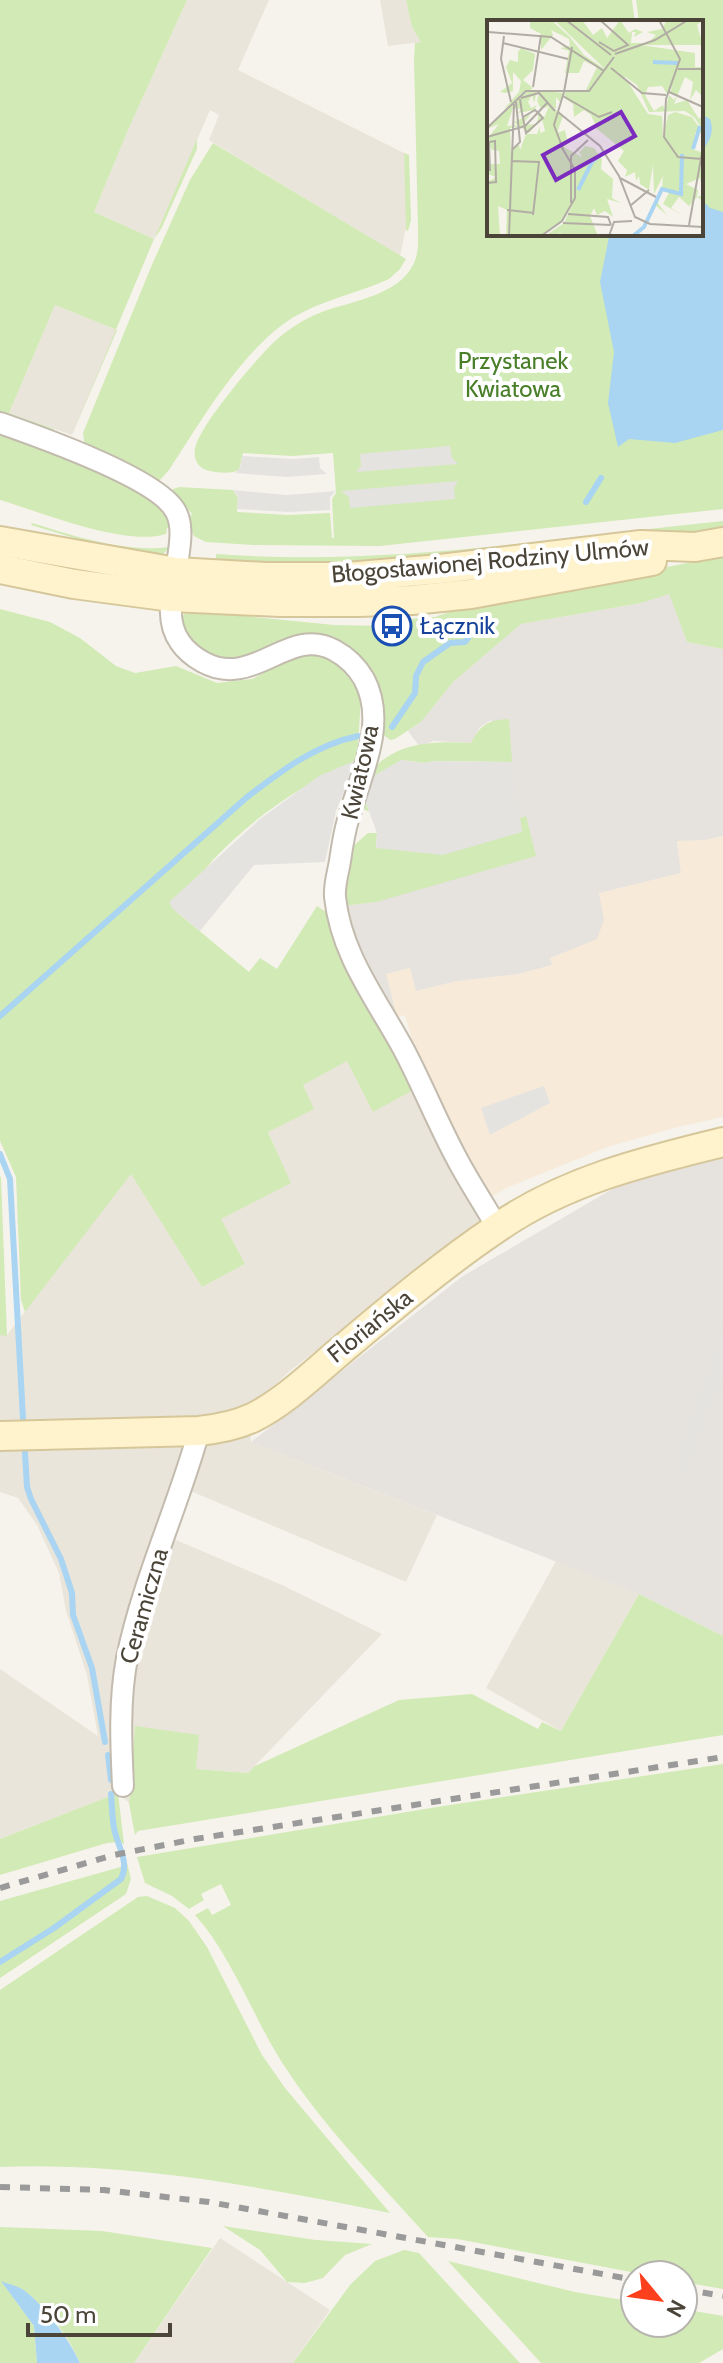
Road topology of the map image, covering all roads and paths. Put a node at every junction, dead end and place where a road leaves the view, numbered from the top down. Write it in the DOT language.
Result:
graph roads {
  1 [pos="0,423"];
  2 [pos="0,541"];
  3 [pos="723,542"];
  4 [pos="0,569"];
  5 [pos="174,585"];
  6 [pos="723,1142"];
  7 [pos="497,1227"];
  8 [pos="199,1431"];
  9 [pos="0,1436"];
  10 [pos="123,1786"];
  1 -- 5 [label="street, Kwiatowa"];
  2 -- 5 [label="main road, Błogosławionej Rodziny Ulmów"];
  3 -- 5 [label="main road, Błogosławionej Rodziny Ulmów"];
  4 -- 5 [label="main road, Błogosławionej Rodziny Ulmów"];
  5 -- 7 [label="street, Kwiatowa"];
  6 -- 7 [label="main road, Floriańska"];
  7 -- 8 [label="main road, Floriańska"];
  8 -- 9 [label="main road, Floriańska"];
  8 -- 10 [label="street, Ceramiczna"];
}
